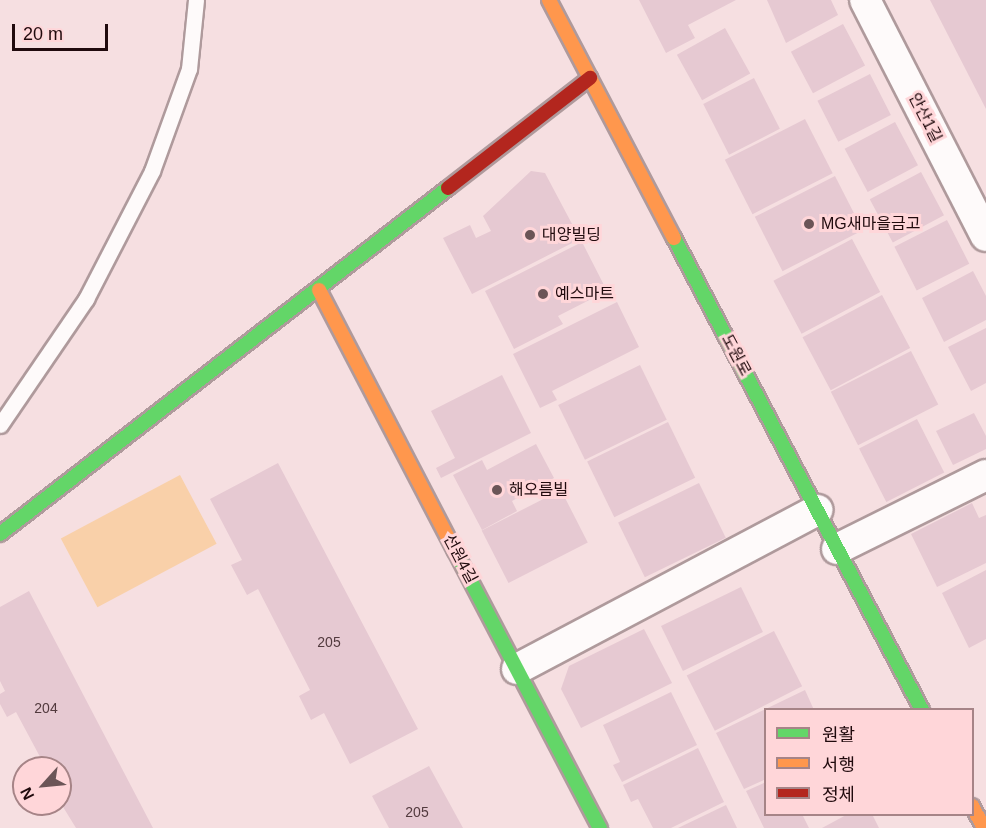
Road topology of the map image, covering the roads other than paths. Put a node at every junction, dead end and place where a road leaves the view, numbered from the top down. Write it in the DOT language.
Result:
graph roads {
  1 [pos="196,0"];
  2 [pos="865,0"];
  3 [pos="555,2"];
  4 [pos="590,78"];
  5 [pos="986,236"];
  6 [pos="319,290"];
  7 [pos="0,425"];
  8 [pos="986,475"];
  9 [pos="817,510"];
  10 [pos="0,534"];
  11 [pos="837,549"];
  12 [pos="517,669"];
  13 [pos="921,708"];
  14 [pos="974,810"];
  15 [pos="600,828"];
  16 [pos="984,828"];
  1 -- 7 [label="lane"];
  2 -- 5 [label="street, 안산1길"];
  3 -- 4 [label="street, 도원로"];
  4 -- 6 [label="street"];
  4 -- 9 [label="street, 도원로"];
  6 -- 10 [label="street"];
  6 -- 12 [label="street, 선원4길"];
  8 -- 11 [label="street"];
  9 -- 11 [label="street, 도원로"];
  9 -- 12 [label="street"];
  11 -- 13 [label="street, 도원로"];
  12 -- 15 [label="street, 선원4길"];
  14 -- 16 [label="street"];
}
